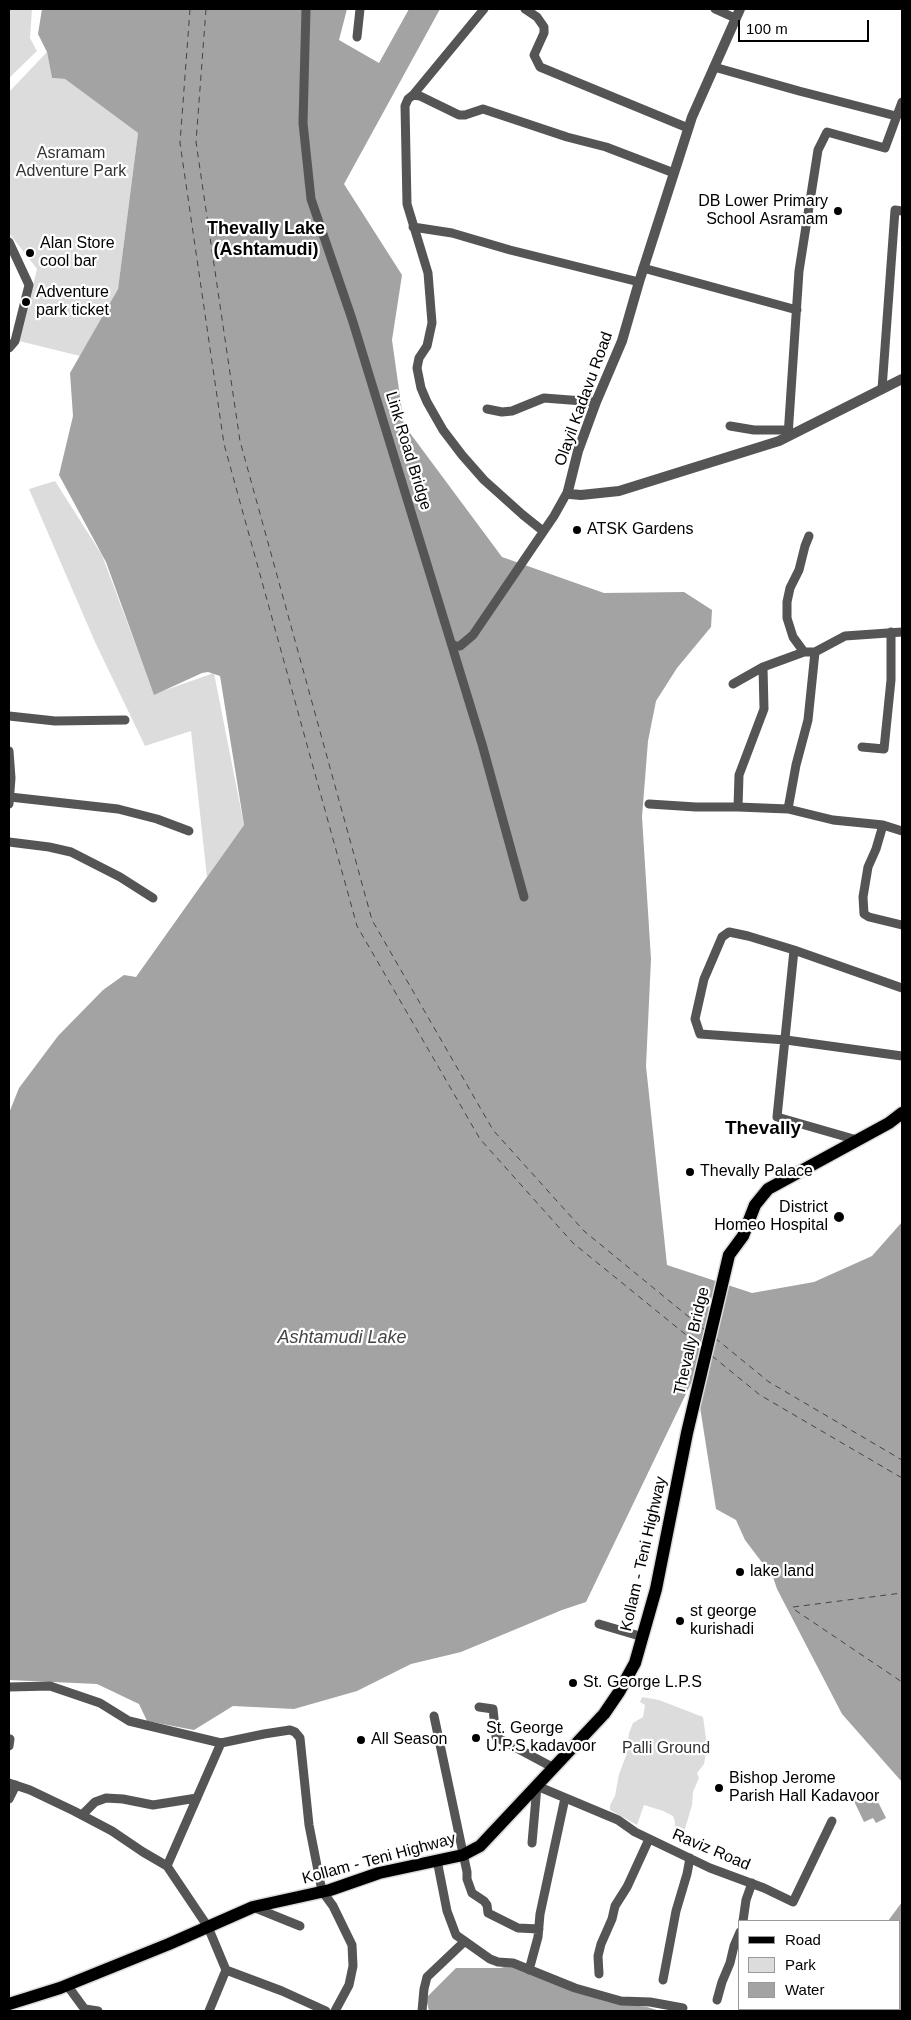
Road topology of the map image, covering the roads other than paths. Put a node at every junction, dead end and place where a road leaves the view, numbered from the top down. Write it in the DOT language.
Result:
graph roads {
  1 [pos="306,9"];
  2 [pos="360,9"];
  3 [pos="484,9"];
  4 [pos="525,9"];
  5 [pos="715,9"];
  6 [pos="738,13"];
  7 [pos="357,37"];
  8 [pos="714,67"];
  9 [pos="413,95"];
  10 [pos="902,102"];
  11 [pos="896,116"];
  12 [pos="688,128"];
  13 [pos="674,173"];
  14 [pos="902,212"];
  15 [pos="413,227"];
  16 [pos="9,242"];
  17 [pos="643,268"];
  18 [pos="639,282"];
  19 [pos="797,310"];
  20 [pos="9,348"];
  21 [pos="902,379"];
  22 [pos="882,389"];
  23 [pos="596,402"];
  24 [pos="487,410"];
  25 [pos="730,426"];
  26 [pos="788,433"];
  27 [pos="568,491"];
  28 [pos="543,531"];
  29 [pos="809,536"];
  30 [pos="891,632"];
  31 [pos="902,632"];
  32 [pos="451,643"];
  33 [pos="804,652"];
  34 [pos="816,652"];
  35 [pos="763,667"];
  36 [pos="733,684"];
  37 [pos="9,716"];
  38 [pos="125,720"];
  39 [pos="862,747"];
  40 [pos="9,751"];
  41 [pos="9,801"];
  42 [pos="649,804"];
  43 [pos="738,807"];
  44 [pos="788,809"];
  45 [pos="883,825"];
  46 [pos="189,831"];
  47 [pos="902,831"];
  48 [pos="9,842"];
  49 [pos="524,897"];
  50 [pos="153,898"];
  51 [pos="902,925"];
  52 [pos="794,950"];
  53 [pos="902,988"];
  54 [pos="786,1040"];
  55 [pos="902,1056"];
  56 [pos="902,1113"];
  57 [pos="857,1140"];
  58 [pos="687,1433"];
  59 [pos="599,1624"];
  60 [pos="643,1637"];
  61 [pos="9,1686"];
  62 [pos="479,1707"];
  63 [pos="434,1716"];
  64 [pos="222,1742"];
  65 [pos="554,1768"];
  66 [pos="12,1784"];
  67 [pos="537,1786"];
  68 [pos="197,1798"];
  69 [pos="565,1798"];
  70 [pos="9,1799"];
  71 [pos="82,1815"];
  72 [pos="832,1821"];
  73 [pos="649,1839"];
  74 [pos="532,1843"];
  75 [pos="463,1855"];
  76 [pos="690,1858"];
  77 [pos="437,1860"];
  78 [pos="167,1866"];
  79 [pos="752,1883"];
  80 [pos="322,1891"];
  81 [pos="253,1907"];
  82 [pos="743,1920"];
  83 [pos="300,1926"];
  84 [pos="208,1927"];
  85 [pos="539,1929"];
  86 [pos="738,1938"];
  87 [pos="465,1941"];
  88 [pos="226,1970"];
  89 [pos="529,1970"];
  90 [pos="598,1974"];
  91 [pos="662,1980"];
  92 [pos="67,1985"];
  93 [pos="717,2000"];
  94 [pos="305,2002"];
  95 [pos="9,2004"];
  96 [pos="683,2008"];
  97 [pos="86,2010"];
  98 [pos="98,2011"];
  99 [pos="209,2011"];
  100 [pos="302,2011"];
  101 [pos="326,2011"];
  102 [pos="335,2011"];
  103 [pos="422,2011"];
  1 -- 32 [label="street, Link Road Bridge"];
  2 -- 7 [label="street"];
  3 -- 9 [label="street"];
  4 -- 12 [label="street"];
  5 -- 6 [label="street"];
  6 -- 8 [label="street, Olayil Kadavu Road"];
  8 -- 11 [label="street"];
  8 -- 12 [label="street, Olayil Kadavu Road"];
  9 -- 13 [label="street"];
  9 -- 15 [label="street"];
  10 -- 11 [label="street"];
  11 -- 19 [label="street"];
  12 -- 13 [label="street, Olayil Kadavu Road"];
  13 -- 17 [label="street, Olayil Kadavu Road"];
  14 -- 22 [label="street"];
  15 -- 18 [label="street"];
  15 -- 28 [label="street"];
  16 -- 20 [label="street"];
  17 -- 18 [label="street, Olayil Kadavu Road"];
  17 -- 19 [label="street"];
  18 -- 23 [label="street, Olayil Kadavu Road"];
  19 -- 26 [label="street"];
  21 -- 22 [label="street, Olayil Kadavu Road"];
  22 -- 26 [label="street, Olayil Kadavu Road"];
  23 -- 24 [label="street"];
  23 -- 27 [label="street, Olayil Kadavu Road"];
  25 -- 26 [label="street"];
  26 -- 27 [label="street, Olayil Kadavu Road"];
  27 -- 28 [label="street"];
  28 -- 32 [label="street"];
  29 -- 33 [label="street"];
  30 -- 31 [label="street"];
  30 -- 34 [label="street"];
  30 -- 39 [label="street"];
  32 -- 49 [label="street, Link Road Bridge"];
  33 -- 34 [label="street"];
  33 -- 35 [label="street"];
  34 -- 44 [label="street"];
  35 -- 36 [label="street"];
  35 -- 43 [label="street"];
  37 -- 38 [label="street"];
  40 -- 41 [label="street"];
  41 -- 46 [label="street"];
  42 -- 43 [label="street"];
  43 -- 44 [label="street"];
  44 -- 45 [label="street"];
  45 -- 47 [label="street"];
  45 -- 51 [label="street"];
  48 -- 50 [label="street"];
  52 -- 53 [label="street"];
  52 -- 54 [label="street"];
  52 -- 54 [label="street"];
  54 -- 55 [label="street"];
  54 -- 57 [label="street"];
  56 -- 57 [label="main road"];
  57 -- 58 [label="main road, Thevally Bridge"];
  58 -- 60 [label="main road, Kollam - Teni Highway"];
  59 -- 60 [label="street"];
  60 -- 65 [label="main road, Kollam - Teni Highway"];
  61 -- 64 [label="street"];
  62 -- 65 [label="street"];
  63 -- 75 [label="street"];
  64 -- 68 [label="street"];
  64 -- 80 [label="street"];
  65 -- 67 [label="main road, Kollam - Teni Highway"];
  66 -- 70 [label="street"];
  66 -- 71 [label="street"];
  67 -- 69 [label="street, Raviz Road"];
  67 -- 74 [label="street"];
  67 -- 75 [label="main road, Kollam - Teni Highway"];
  68 -- 71 [label="street"];
  68 -- 78 [label="street"];
  69 -- 73 [label="street, Raviz Road"];
  69 -- 85 [label="street"];
  71 -- 78 [label="street"];
  72 -- 79 [label="street, Raviz Road"];
  73 -- 76 [label="street, Raviz Road"];
  73 -- 90 [label="street"];
  75 -- 77 [label="main road, Kollam - Teni Highway"];
  75 -- 85 [label="street"];
  76 -- 79 [label="street, Raviz Road"];
  76 -- 91 [label="street"];
  77 -- 80 [label="main road, Kollam - Teni Highway"];
  77 -- 87 [label="street"];
  78 -- 84 [label="street"];
  79 -- 82 [label="street"];
  80 -- 81 [label="main road, Kollam - Teni Highway"];
  80 -- 102 [label="street"];
  81 -- 83 [label="street"];
  81 -- 84 [label="main road, Kollam - Teni Highway"];
  84 -- 88 [label="street"];
  84 -- 92 [label="main road, Kollam - Teni Highway"];
  85 -- 89 [label="street"];
  86 -- 93 [label="street"];
  87 -- 89 [label="street"];
  87 -- 103 [label="street"];
  88 -- 94 [label="street"];
  88 -- 99 [label="street"];
  89 -- 96 [label="street"];
  92 -- 95 [label="main road, Kollam - Teni Highway"];
  92 -- 97 [label="street"];
  94 -- 100 [label="street"];
  94 -- 101 [label="street"];
  97 -- 98 [label="street"];
}
